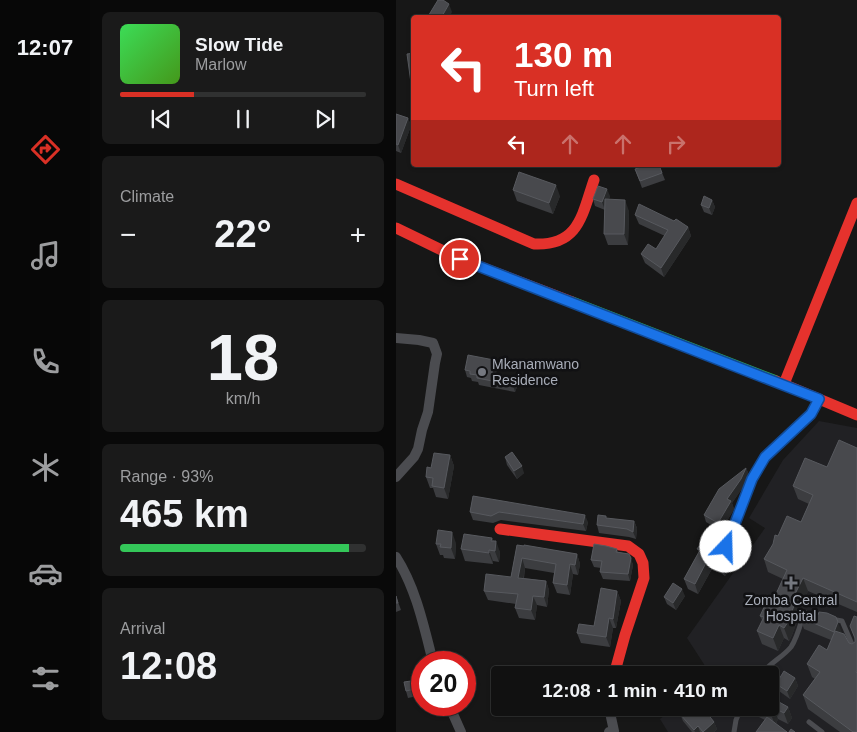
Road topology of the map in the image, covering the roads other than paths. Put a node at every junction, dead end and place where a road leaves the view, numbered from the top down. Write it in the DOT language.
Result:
graph roads {
  1 [pos="594,180"];
  2 [pos="396,184"];
  3 [pos="857,204"];
  4 [pos="396,228"];
  5 [pos="396,338"];
  6 [pos="784,384"];
  7 [pos="819,399"];
  8 [pos="857,415"];
  9 [pos="396,477"];
  10 [pos="500,529"];
  11 [pos="726,547"];
  12 [pos="396,557"];
  13 [pos="812,616"];
  14 [pos="828,618"];
  15 [pos="430,651"];
  16 [pos="856,653"];
  17 [pos="616,666"];
  18 [pos="768,666"];
  19 [pos="453,716"];
  20 [pos="610,716"];
  21 [pos="738,716"];
  22 [pos="808,722"];
  23 [pos="459,731"];
  24 [pos="613,732"];
  25 [pos="734,732"];
  26 [pos="822,732"];
  1 -- 2 [label="main road"];
  3 -- 6 [label="main road"];
  4 -- 6 [label="main road"];
  5 -- 9 [label="street"];
  6 -- 7 [label="main road"];
  7 -- 8 [label="main road"];
  7 -- 11 [label="lane"];
  10 -- 17 [label="main road"];
  12 -- 15 [label="street"];
  13 -- 18 [label="lane"];
  14 -- 16 [label="lane"];
  19 -- 23 [label="street"];
  20 -- 24 [label="street"];
  21 -- 25 [label="lane"];
  22 -- 26 [label="lane"];
}
